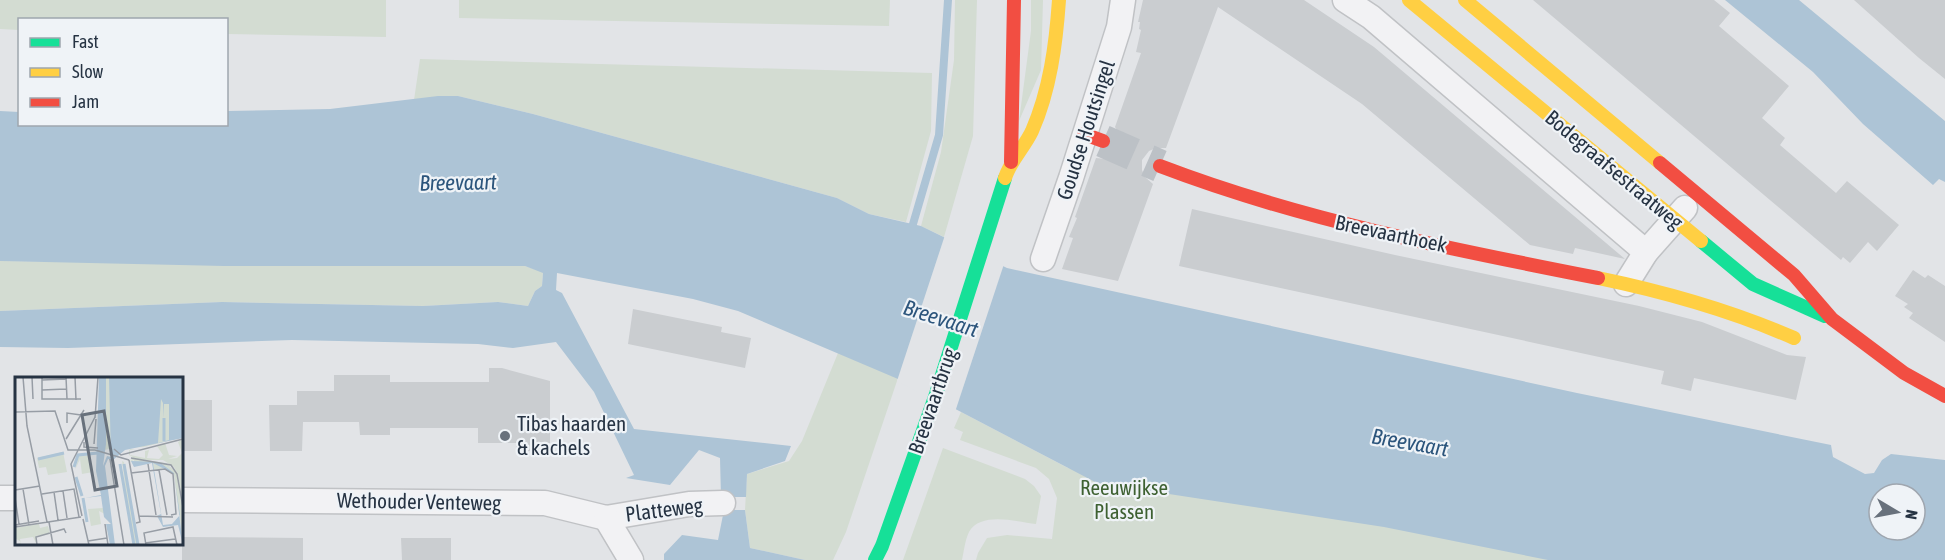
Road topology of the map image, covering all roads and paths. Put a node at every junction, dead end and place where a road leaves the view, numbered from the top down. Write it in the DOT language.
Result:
graph roads {
  1 [pos="1014,0"];
  2 [pos="1059,0"];
  3 [pos="1123,0"];
  4 [pos="1345,0"];
  5 [pos="1409,0"];
  6 [pos="1465,0"];
  7 [pos="1009,166"];
  8 [pos="1160,166"];
  9 [pos="1698,194"];
  10 [pos="1675,219"];
  11 [pos="1646,252"];
  12 [pos="1042,258"];
  13 [pos="1626,284"];
  14 [pos="1832,319"];
  15 [pos="1794,338"];
  16 [pos="1945,396"];
  17 [pos="183,500"];
  18 [pos="723,503"];
  19 [pos="606,518"];
  20 [pos="631,560"];
  21 [pos="875,560"];
  1 -- 7 [label="main road"];
  2 -- 7 [label="main road"];
  3 -- 12 [label="street, Goudse Houtsingel"];
  4 -- 11 [label="street"];
  5 -- 10 [label="main road, Bodegraafsestraatweg"];
  6 -- 9 [label="main road, Bodegraafsestraatweg"];
  7 -- 21 [label="main road, Breevaartbrug"];
  8 -- 13 [label="main road, Breevaarthoek"];
  9 -- 10 [label="street"];
  9 -- 14 [label="main road, Bodegraafsestraatweg"];
  10 -- 11 [label="street"];
  10 -- 14 [label="main road, Bodegraafsestraatweg"];
  11 -- 13 [label="street"];
  13 -- 15 [label="main road, Breevaarthoek"];
  14 -- 16 [label="main road, Bodegraafsestraatweg"];
  17 -- 19 [label="street, Wethouder Venteweg"];
  18 -- 19 [label="street, Platteweg"];
  19 -- 20 [label="street"];
}
